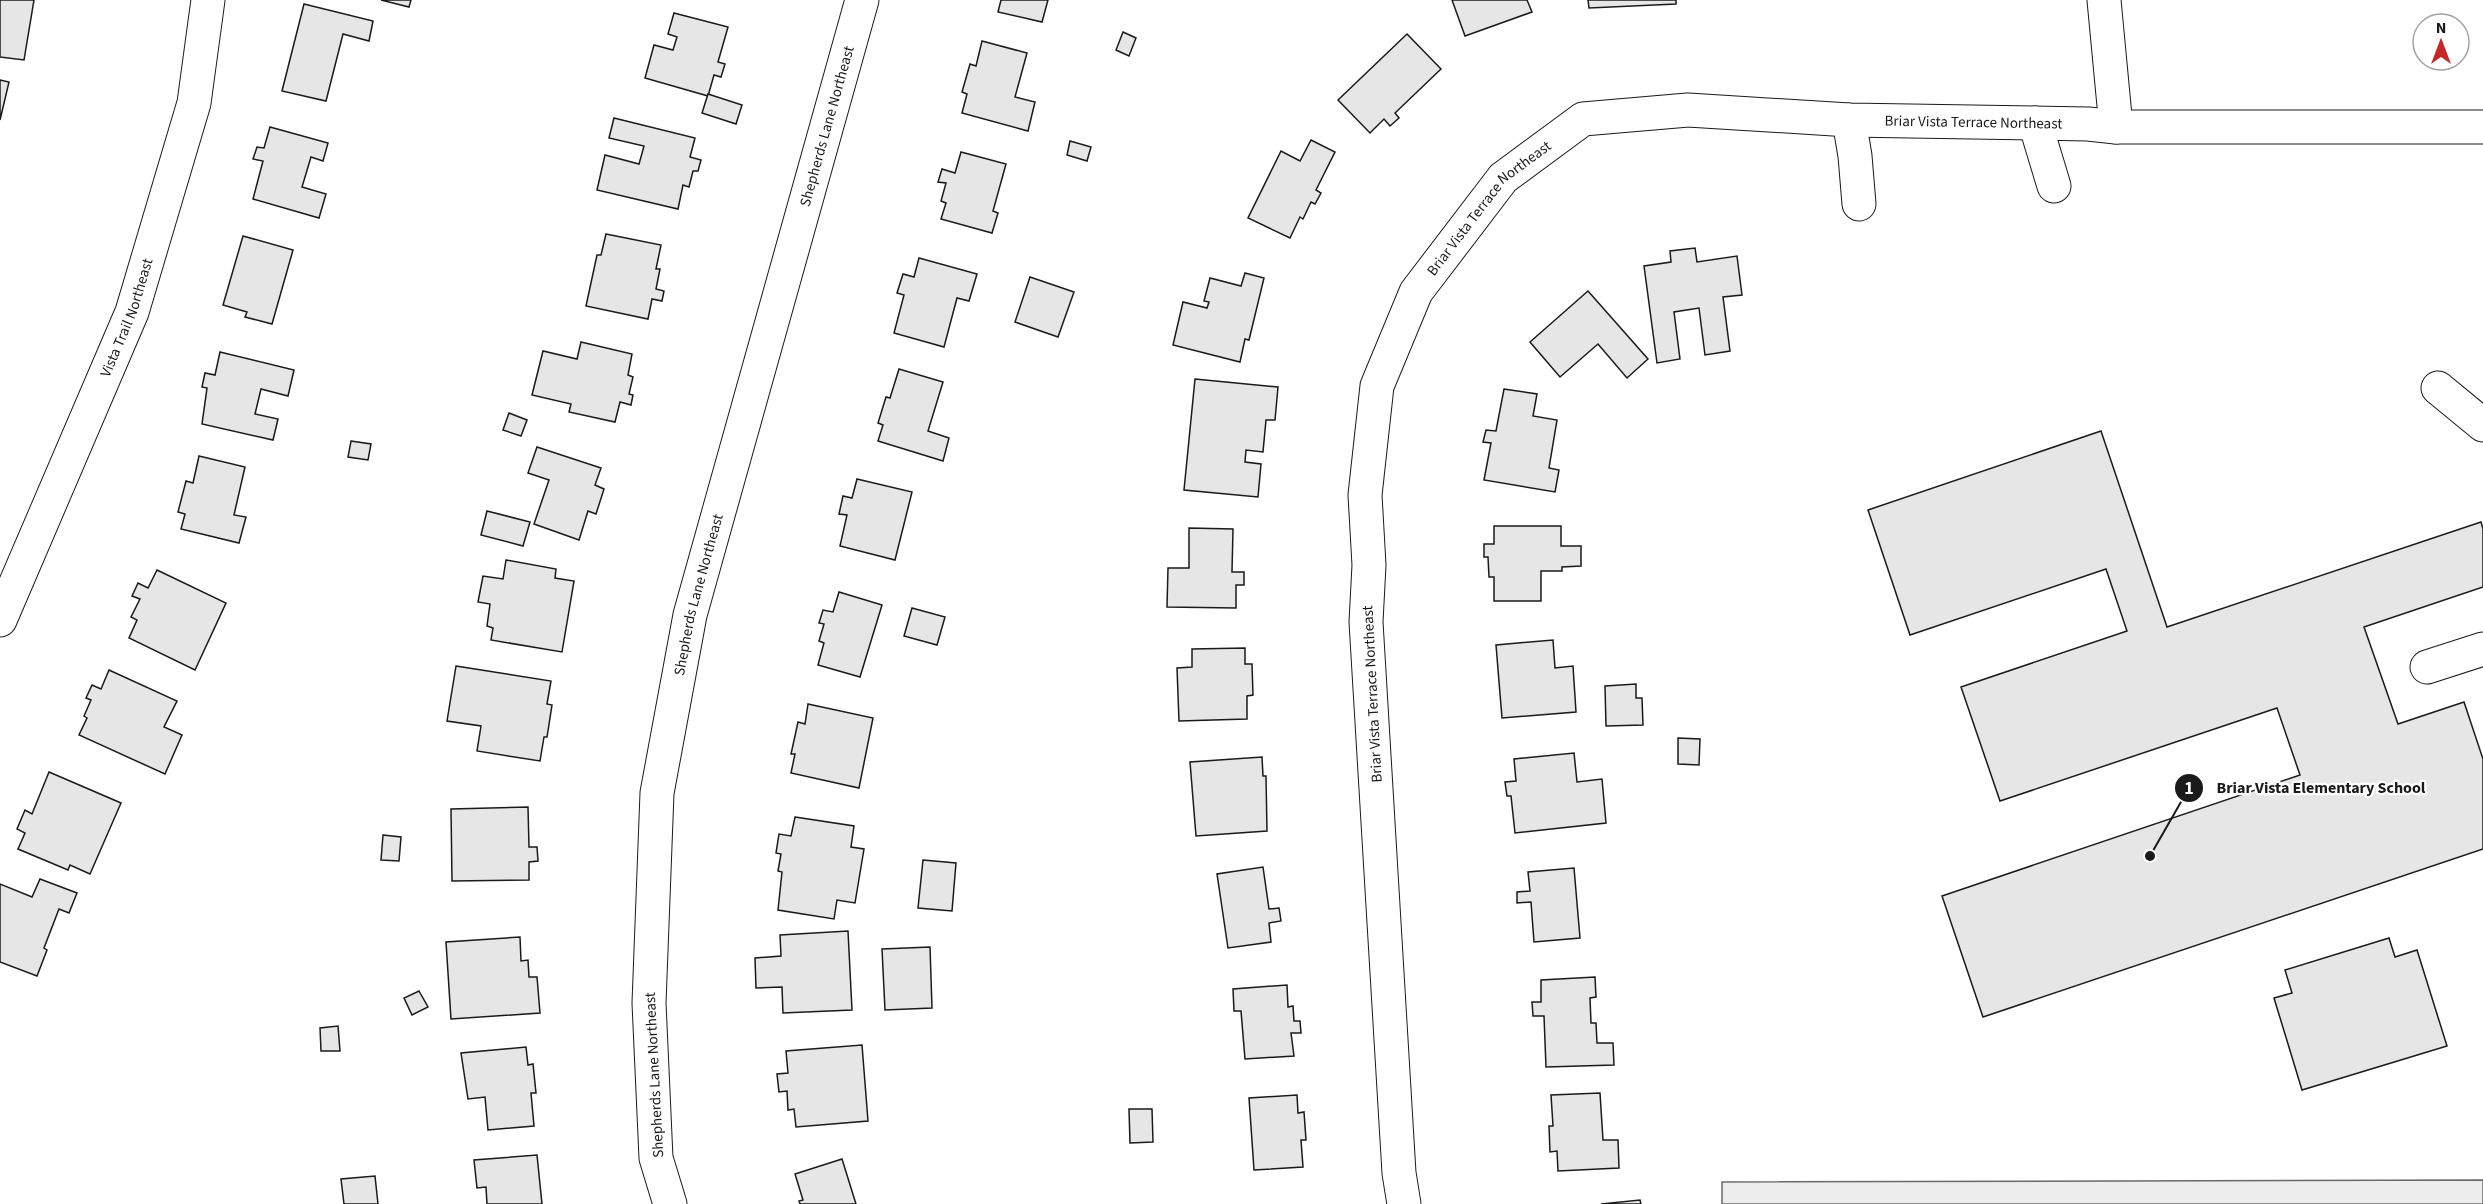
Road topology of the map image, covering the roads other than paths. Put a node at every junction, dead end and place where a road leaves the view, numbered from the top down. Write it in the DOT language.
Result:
graph roads {
  1 [pos="208,0"];
  2 [pos="862,0"];
  3 [pos="2104,0"];
  4 [pos="1849,120"];
  5 [pos="2035,123"];
  6 [pos="2116,127"];
  7 [pos="2483,127"];
  8 [pos="2054,186"];
  9 [pos="1859,204"];
  10 [pos="2438,388"];
  11 [pos="2483,425"];
  12 [pos="0,620"];
  13 [pos="2483,649"];
  14 [pos="2427,667"];
  15 [pos="670,1204"];
  16 [pos="1404,1204"];
  1 -- 12 [label="street, Vista Trail Northeast"];
  2 -- 15 [label="street, Shepherds Lane Northeast"];
  3 -- 6 [label="street"];
  4 -- 5 [label="street, Briar Vista Terrace Northeast"];
  4 -- 9 [label="street"];
  4 -- 16 [label="street, Briar Vista Terrace Northeast"];
  5 -- 6 [label="street, Briar Vista Terrace Northeast"];
  5 -- 8 [label="street"];
  6 -- 7 [label="street, Briar Vista Terrace Northeast"];
  10 -- 11 [label="street"];
  13 -- 14 [label="street"];
}
